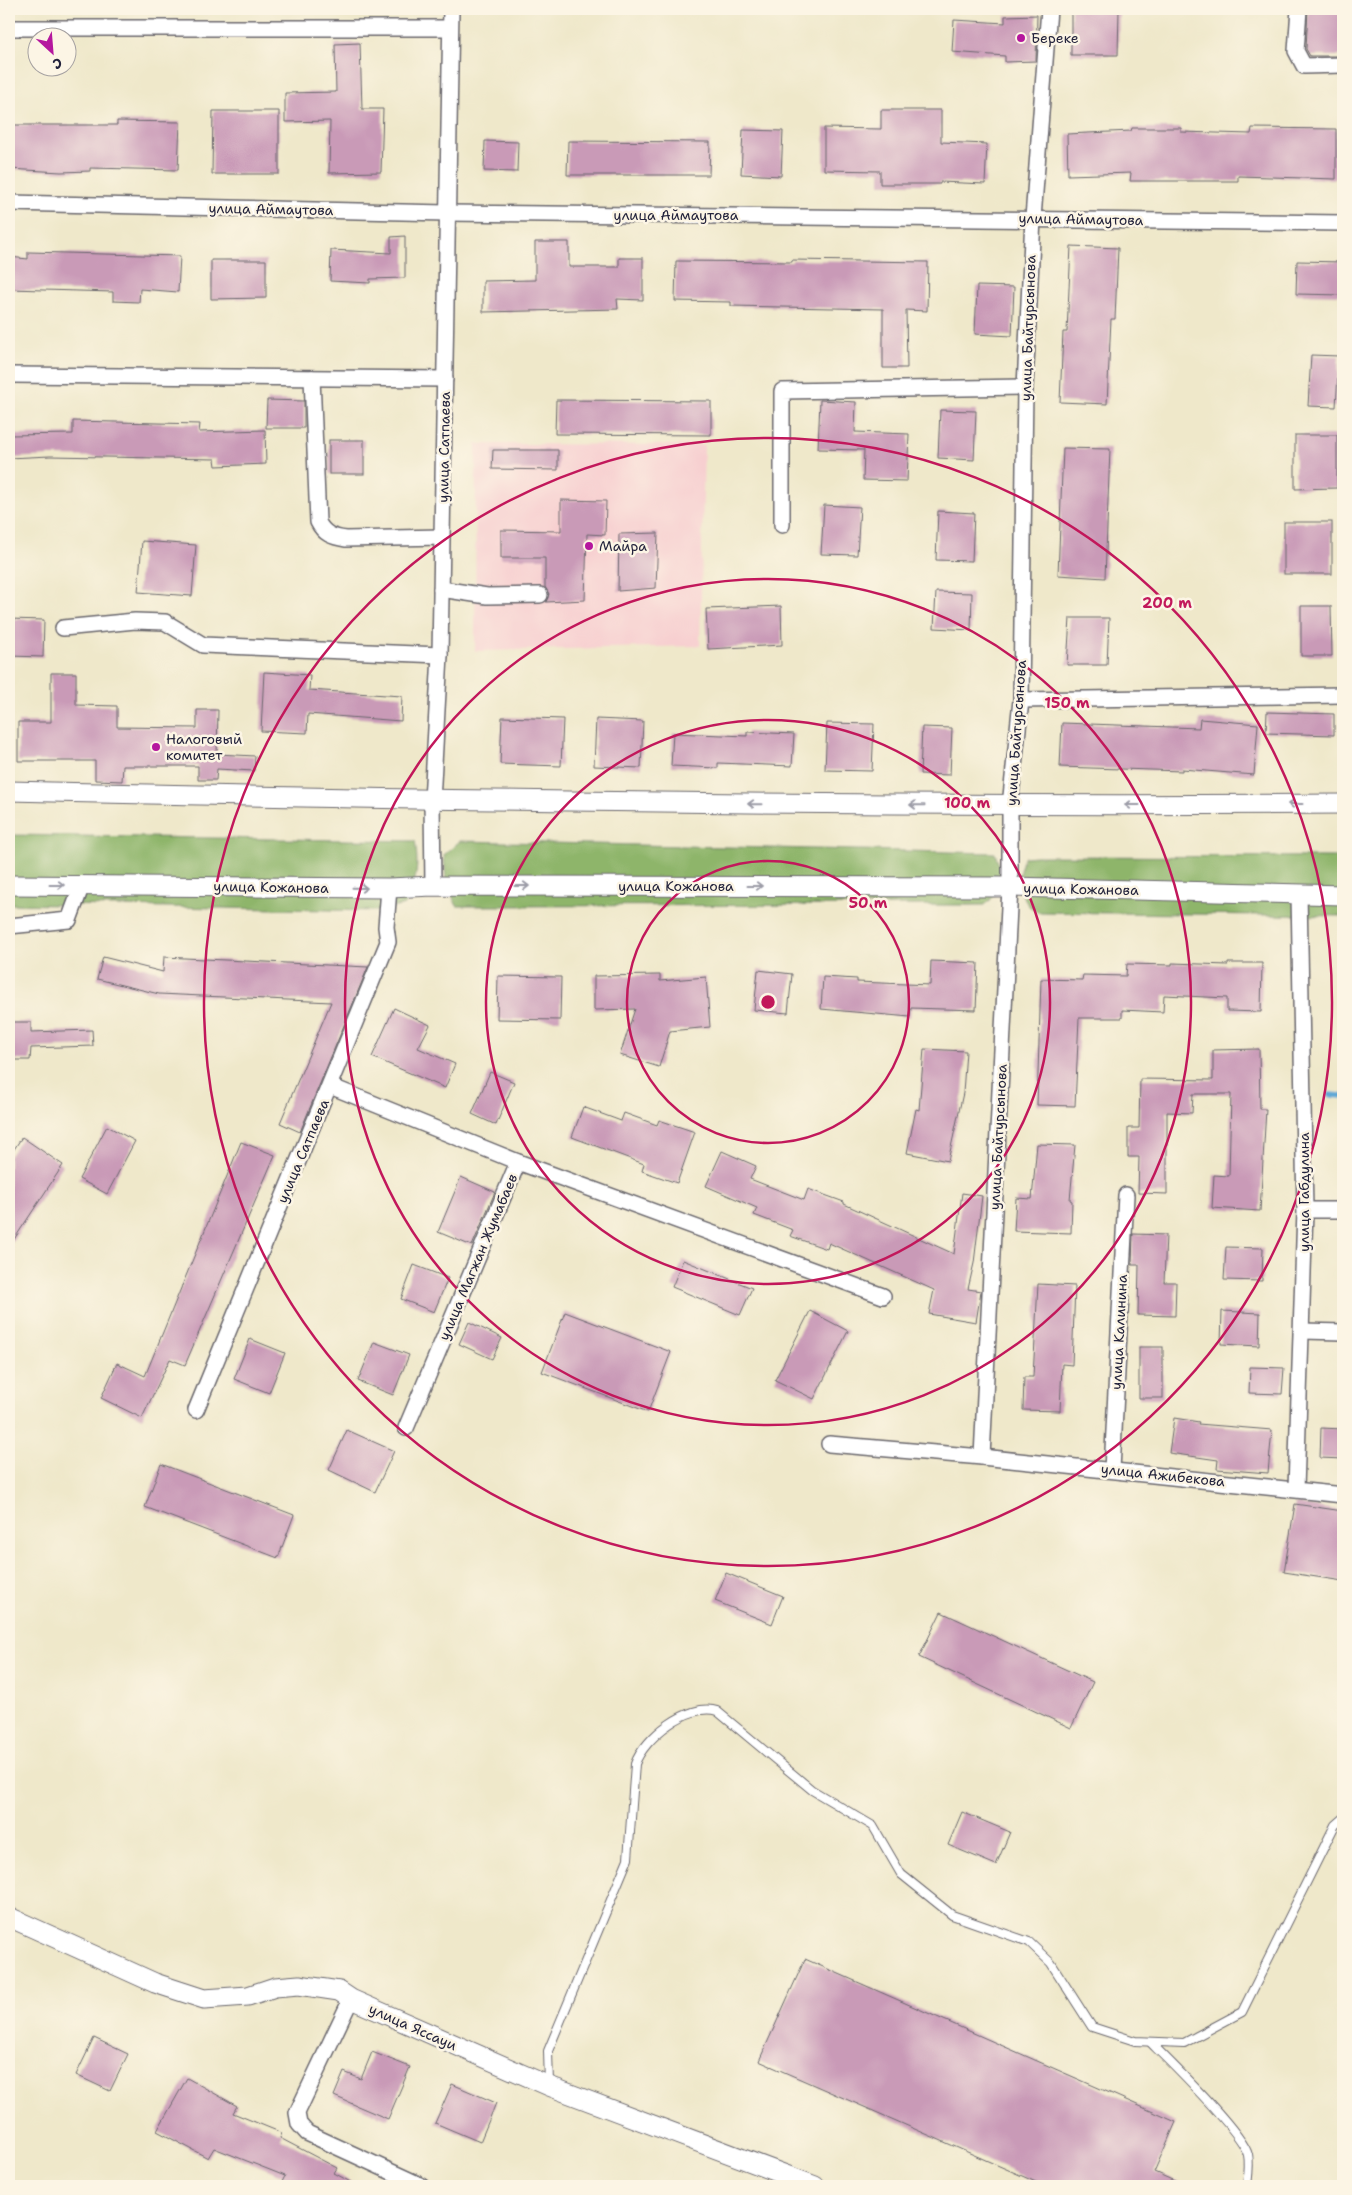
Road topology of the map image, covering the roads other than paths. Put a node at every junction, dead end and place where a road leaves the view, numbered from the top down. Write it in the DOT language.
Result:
graph roads {
  1 [pos="451,9"];
  2 [pos="1049,9"];
  3 [pos="1299,9"];
  4 [pos="9,28"];
  5 [pos="450,28"];
  6 [pos="1343,65"];
  7 [pos="9,203"];
  8 [pos="446,213"];
  9 [pos="1032,218"];
  10 [pos="1343,223"];
  11 [pos="9,375"];
  12 [pos="312,378"];
  13 [pos="445,379"];
  14 [pos="1025,387"];
  15 [pos="782,525"];
  16 [pos="442,537"];
  17 [pos="441,589"];
  18 [pos="540,595"];
  19 [pos="63,628"];
  20 [pos="440,654"];
  21 [pos="1343,695"];
  22 [pos="1021,700"];
  23 [pos="9,790"];
  24 [pos="432,801"];
  25 [pos="1343,804"];
  26 [pos="1010,806"];
  27 [pos="9,885"];
  28 [pos="82,885"];
  29 [pos="433,886"];
  30 [pos="1010,887"];
  31 [pos="389,888"];
  32 [pos="1299,894"];
  33 [pos="1343,895"];
  34 [pos="9,926"];
  35 [pos="330,1086"];
  36 [pos="518,1162"];
  37 [pos="1126,1195"];
  38 [pos="1305,1210"];
  39 [pos="1343,1210"];
  40 [pos="883,1296"];
  41 [pos="1302,1331"];
  42 [pos="1343,1332"];
  43 [pos="196,1410"];
  44 [pos="406,1428"];
  45 [pos="829,1444"];
  46 [pos="982,1457"];
  47 [pos="1112,1470"];
  48 [pos="1296,1489"];
  49 [pos="1343,1495"];
  50 [pos="1343,1818"];
  51 [pos="9,1917"];
  52 [pos="351,2000"];
  53 [pos="1151,2043"];
  54 [pos="549,2086"];
  55 [pos="422,2186"];
  56 [pos="814,2186"];
  57 [pos="1247,2186"];
  1 -- 5 [label="street, улица Сатпаева"];
  2 -- 9 [label="street, улица Байтурсынова"];
  3 -- 6 [label="street"];
  4 -- 5 [label="street"];
  5 -- 8 [label="street, улица Сатпаева"];
  7 -- 8 [label="street, улица Аймаутова"];
  8 -- 9 [label="street, улица Аймаутова"];
  8 -- 13 [label="street, улица Сатпаева"];
  9 -- 10 [label="street, улица Аймаутова"];
  9 -- 14 [label="street, улица Байтурсынова"];
  11 -- 12 [label="street"];
  12 -- 13 [label="street"];
  12 -- 16 [label="street"];
  13 -- 16 [label="street, улица Сатпаева"];
  14 -- 15 [label="street"];
  14 -- 22 [label="street, улица Байтурсынова"];
  16 -- 17 [label="street, улица Сатпаева"];
  17 -- 18 [label="street"];
  17 -- 20 [label="street, улица Сатпаева"];
  19 -- 20 [label="street"];
  20 -- 24 [label="street, улица Сатпаева"];
  21 -- 22 [label="street"];
  22 -- 26 [label="street, улица Байтурсынова"];
  23 -- 24 [label="street"];
  26 -- 24 [label="street, one-way"];
  24 -- 29 [label="street, улица Сатпаева"];
  25 -- 26 [label="street, one-way"];
  26 -- 30 [label="street, улица Байтурсынова"];
  27 -- 28 [label="street, улица Кожанова, one-way"];
  28 -- 31 [label="street, улица Кожанова, one-way"];
  28 -- 34 [label="street"];
  29 -- 30 [label="street, улица Кожанова, one-way"];
  29 -- 31 [label="street, улица Кожанова"];
  30 -- 32 [label="street, улица Кожанова"];
  30 -- 46 [label="street, улица Байтурсынова"];
  31 -- 35 [label="street, улица Сатпаева"];
  32 -- 33 [label="street, улица Кожанова"];
  32 -- 38 [label="street, улица Габдулина"];
  35 -- 36 [label="street, улица Магжан Жумабаев"];
  35 -- 43 [label="street, улица Сатпаева"];
  36 -- 40 [label="street"];
  36 -- 44 [label="street, улица Магжан Жумабаев"];
  37 -- 47 [label="street, улица Калинина"];
  38 -- 39 [label="street"];
  38 -- 41 [label="street, улица Габдулина"];
  41 -- 42 [label="street"];
  41 -- 48 [label="street, улица Габдулина"];
  45 -- 46 [label="street, улица Ажибекова"];
  46 -- 47 [label="street, улица Ажибекова"];
  47 -- 48 [label="street, улица Ажибекова"];
  48 -- 49 [label="street, улица Ажибекова"];
  50 -- 53 [label="lane"];
  51 -- 52 [label="street, улица Яссауи"];
  52 -- 54 [label="street, улица Яссауи"];
  52 -- 55 [label="street"];
  53 -- 54 [label="lane"];
  53 -- 57 [label="lane"];
  54 -- 56 [label="street, улица Яссауи"];
}
